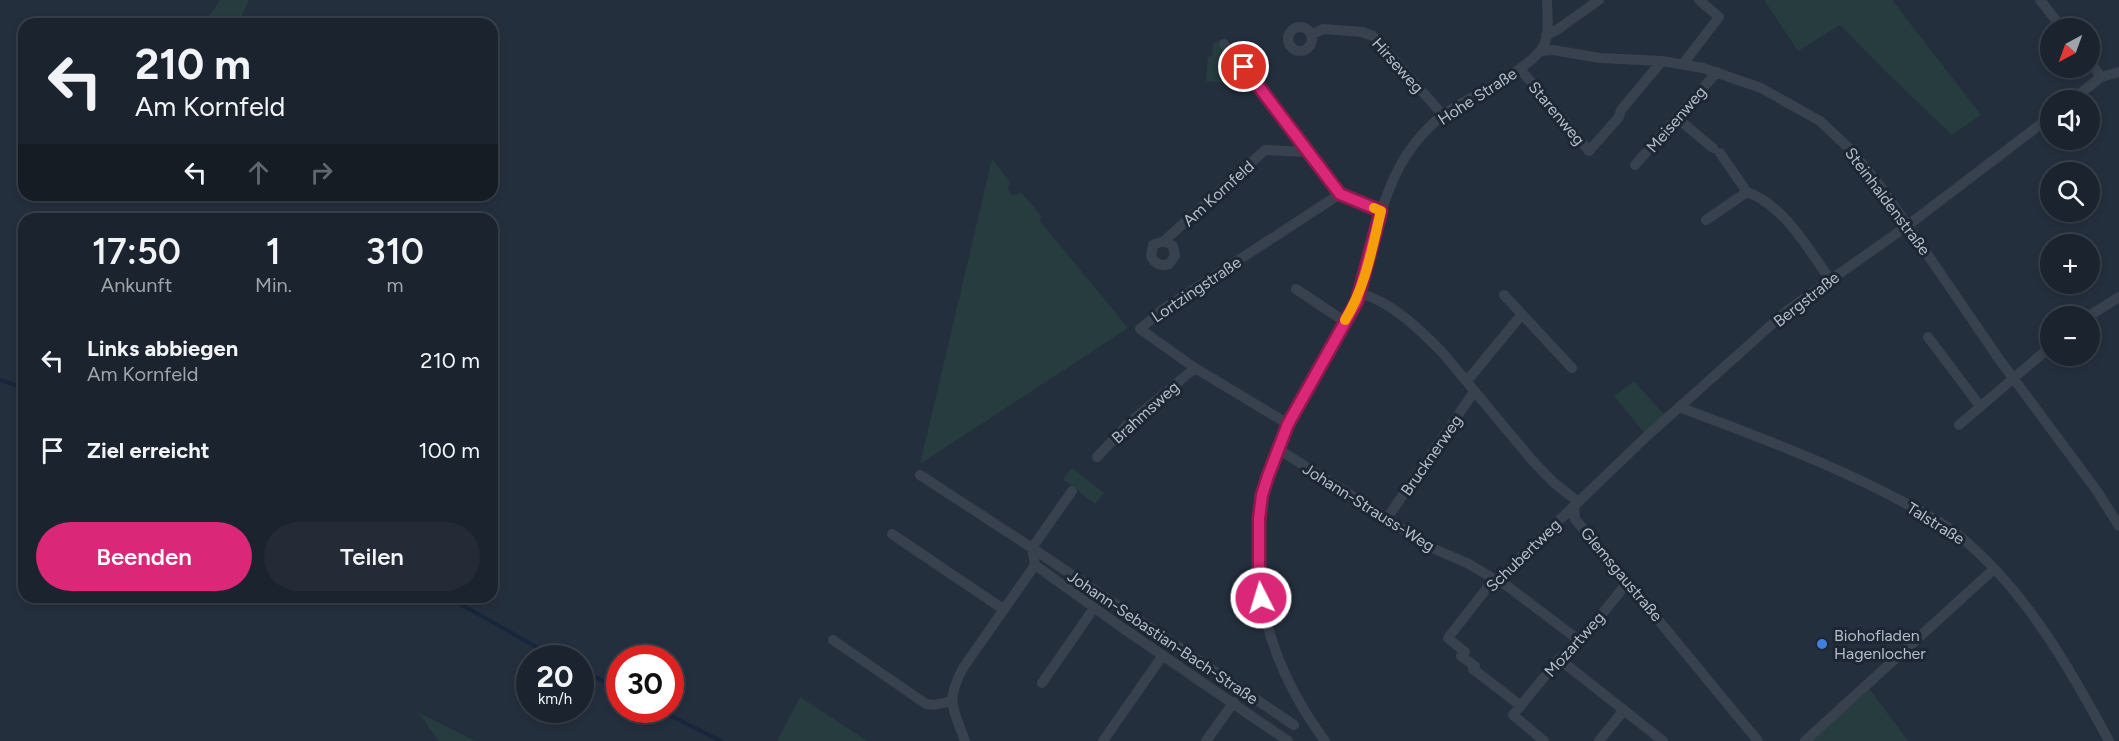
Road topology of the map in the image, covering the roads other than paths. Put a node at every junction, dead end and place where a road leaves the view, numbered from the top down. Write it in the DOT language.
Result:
graph roads {
  1 [pos="1547,0"];
  2 [pos="1599,0"];
  3 [pos="1699,0"];
  4 [pos="2040,0"];
  5 [pos="2054,18"];
  6 [pos="1311,35"];
  7 [pos="1546,35"];
  8 [pos="1224,44"];
  9 [pos="1540,51"];
  10 [pos="1662,61"];
  11 [pos="1683,64"];
  12 [pos="1520,69"];
  13 [pos="1717,72"];
  14 [pos="2119,72"];
  15 [pos="2101,77"];
  16 [pos="2085,90"];
  17 [pos="1443,115"];
  18 [pos="1677,118"];
  19 [pos="2040,125"];
  20 [pos="1309,152"];
  21 [pos="1635,165"];
  22 [pos="1747,192"];
  23 [pos="1340,194"];
  24 [pos="1381,211"];
  25 [pos="1706,220"];
  26 [pos="1908,226"];
  27 [pos="1164,241"];
  28 [pos="1830,279"];
  29 [pos="1296,289"];
  30 [pos="1360,293"];
  31 [pos="1504,296"];
  32 [pos="2119,297"];
  33 [pos="2100,309"];
  34 [pos="1522,314"];
  35 [pos="1344,321"];
  36 [pos="1928,337"];
  37 [pos="2040,356"];
  38 [pos="1195,368"];
  39 [pos="1572,368"];
  40 [pos="2014,378"];
  41 [pos="1467,381"];
  42 [pos="1474,392"];
  43 [pos="1980,406"];
  44 [pos="1679,407"];
  45 [pos="1288,424"];
  46 [pos="1959,425"];
  47 [pos="1278,449"];
  48 [pos="1097,457"];
  49 [pos="920,475"];
  50 [pos="1072,491"];
  51 [pos="1577,501"];
  52 [pos="1387,518"];
  53 [pos="2119,526"];
  54 [pos="892,534"];
  55 [pos="1032,548"];
  56 [pos="1035,565"];
  57 [pos="1994,569"];
  58 [pos="1496,579"];
  59 [pos="1628,582"];
  60 [pos="1094,608"];
  61 [pos="1003,609"];
  62 [pos="833,640"];
  63 [pos="1580,641"];
  64 [pos="1163,655"];
  65 [pos="1559,659"];
  66 [pos="1042,682"];
  67 [pos="951,701"];
  68 [pos="1234,702"];
  69 [pos="1521,705"];
  70 [pos="1624,710"];
  71 [pos="1294,725"];
  72 [pos="1321,740"];
  73 [pos="965,741"];
  74 [pos="1103,741"];
  75 [pos="1206,741"];
  76 [pos="1288,741"];
  77 [pos="1544,741"];
  78 [pos="1599,741"];
  79 [pos="1663,741"];
  80 [pos="1758,741"];
  81 [pos="1805,741"];
  82 [pos="2109,741"];
  1 -- 7 [label="street"];
  2 -- 7 [label="street"];
  3 -- 11 [label="street"];
  4 -- 5 [label="street"];
  6 -- 17 [label="street, Hirseweg"];
  7 -- 9 [label="street"];
  8 -- 20 [label="street"];
  9 -- 10 [label="street, Steinhaldenstraße"];
  9 -- 12 [label="street, Hohe Straße"];
  10 -- 11 [label="street, Steinhaldenstraße"];
  10 -- 12 [label="street, Starenweg"];
  11 -- 13 [label="street, Steinhaldenstraße"];
  12 -- 17 [label="street, Hohe Straße"];
  13 -- 18 [label="street, Meisenweg"];
  13 -- 26 [label="street, Steinhaldenstraße"];
  14 -- 15 [label="street"];
  15 -- 16 [label="street"];
  17 -- 24 [label="street, Hohe Straße"];
  18 -- 21 [label="street, Meisenweg"];
  18 -- 22 [label="street"];
  19 -- 26 [label="street, Bergstraße"];
  20 -- 23 [label="street"];
  20 -- 27 [label="street, Am Kornfeld"];
  22 -- 25 [label="street"];
  22 -- 28 [label="street"];
  23 -- 24 [label="street"];
  23 -- 38 [label="street, Lortzingstraße"];
  24 -- 30 [label="street, Hohe Straße"];
  26 -- 28 [label="street, Bergstraße"];
  26 -- 40 [label="street, Steinhaldenstraße"];
  28 -- 44 [label="street, Bergstraße"];
  29 -- 35 [label="street"];
  30 -- 35 [label="street, Hohe Straße"];
  30 -- 41 [label="street"];
  31 -- 34 [label="street"];
  32 -- 33 [label="street"];
  34 -- 39 [label="street"];
  34 -- 41 [label="street"];
  35 -- 45 [label="street, Hohe Straße"];
  36 -- 43 [label="street"];
  37 -- 40 [label="street"];
  38 -- 45 [label="street, Lortzingstraße"];
  38 -- 48 [label="street, Brahmsweg"];
  40 -- 43 [label="street"];
  40 -- 53 [label="street, Steinhaldenstraße"];
  41 -- 42 [label="street"];
  42 -- 51 [label="street"];
  42 -- 52 [label="street, Brucknerweg"];
  43 -- 46 [label="street"];
  44 -- 51 [label="street, Bergstraße"];
  44 -- 57 [label="street, Talstraße"];
  45 -- 47 [label="street, Hohe Straße"];
  47 -- 52 [label="street, Johann-Strauss-Weg"];
  47 -- 72 [label="street, Hohe Straße"];
  49 -- 55 [label="street, Johann-Sebastian-Bach-Straße"];
  50 -- 55 [label="street"];
  51 -- 58 [label="street, Schubertweg"];
  51 -- 59 [label="street, Glemsgaustraße"];
  52 -- 58 [label="street, Johann-Strauss-Weg"];
  54 -- 61 [label="street"];
  55 -- 56 [label="street"];
  55 -- 71 [label="street, Johann-Sebastian-Bach-Straße"];
  56 -- 60 [label="street, Johann-Sebastian-Bach-Straße"];
  56 -- 61 [label="street"];
  57 -- 81 [label="street"];
  57 -- 82 [label="street, Talstraße"];
  58 -- 63 [label="street, Johann-Strauss-Weg"];
  58 -- 69 [label="street, Schubertweg"];
  59 -- 63 [label="street, Mozartweg"];
  59 -- 80 [label="street, Glemsgaustraße"];
  60 -- 64 [label="street, Johann-Sebastian-Bach-Straße"];
  60 -- 66 [label="street, Johann-Sebastian-Bach-Straße"];
  61 -- 67 [label="street"];
  62 -- 67 [label="street"];
  63 -- 65 [label="street, Mozartweg"];
  64 -- 68 [label="street, Johann-Sebastian-Bach-Straße"];
  64 -- 74 [label="street"];
  65 -- 69 [label="street, Mozartweg"];
  65 -- 70 [label="street"];
  67 -- 73 [label="street"];
  68 -- 75 [label="street, Johann-Sebastian-Bach-Straße"];
  68 -- 76 [label="street, Johann-Sebastian-Bach-Straße"];
  69 -- 77 [label="street"];
  70 -- 78 [label="street"];
  70 -- 79 [label="street"];
}
